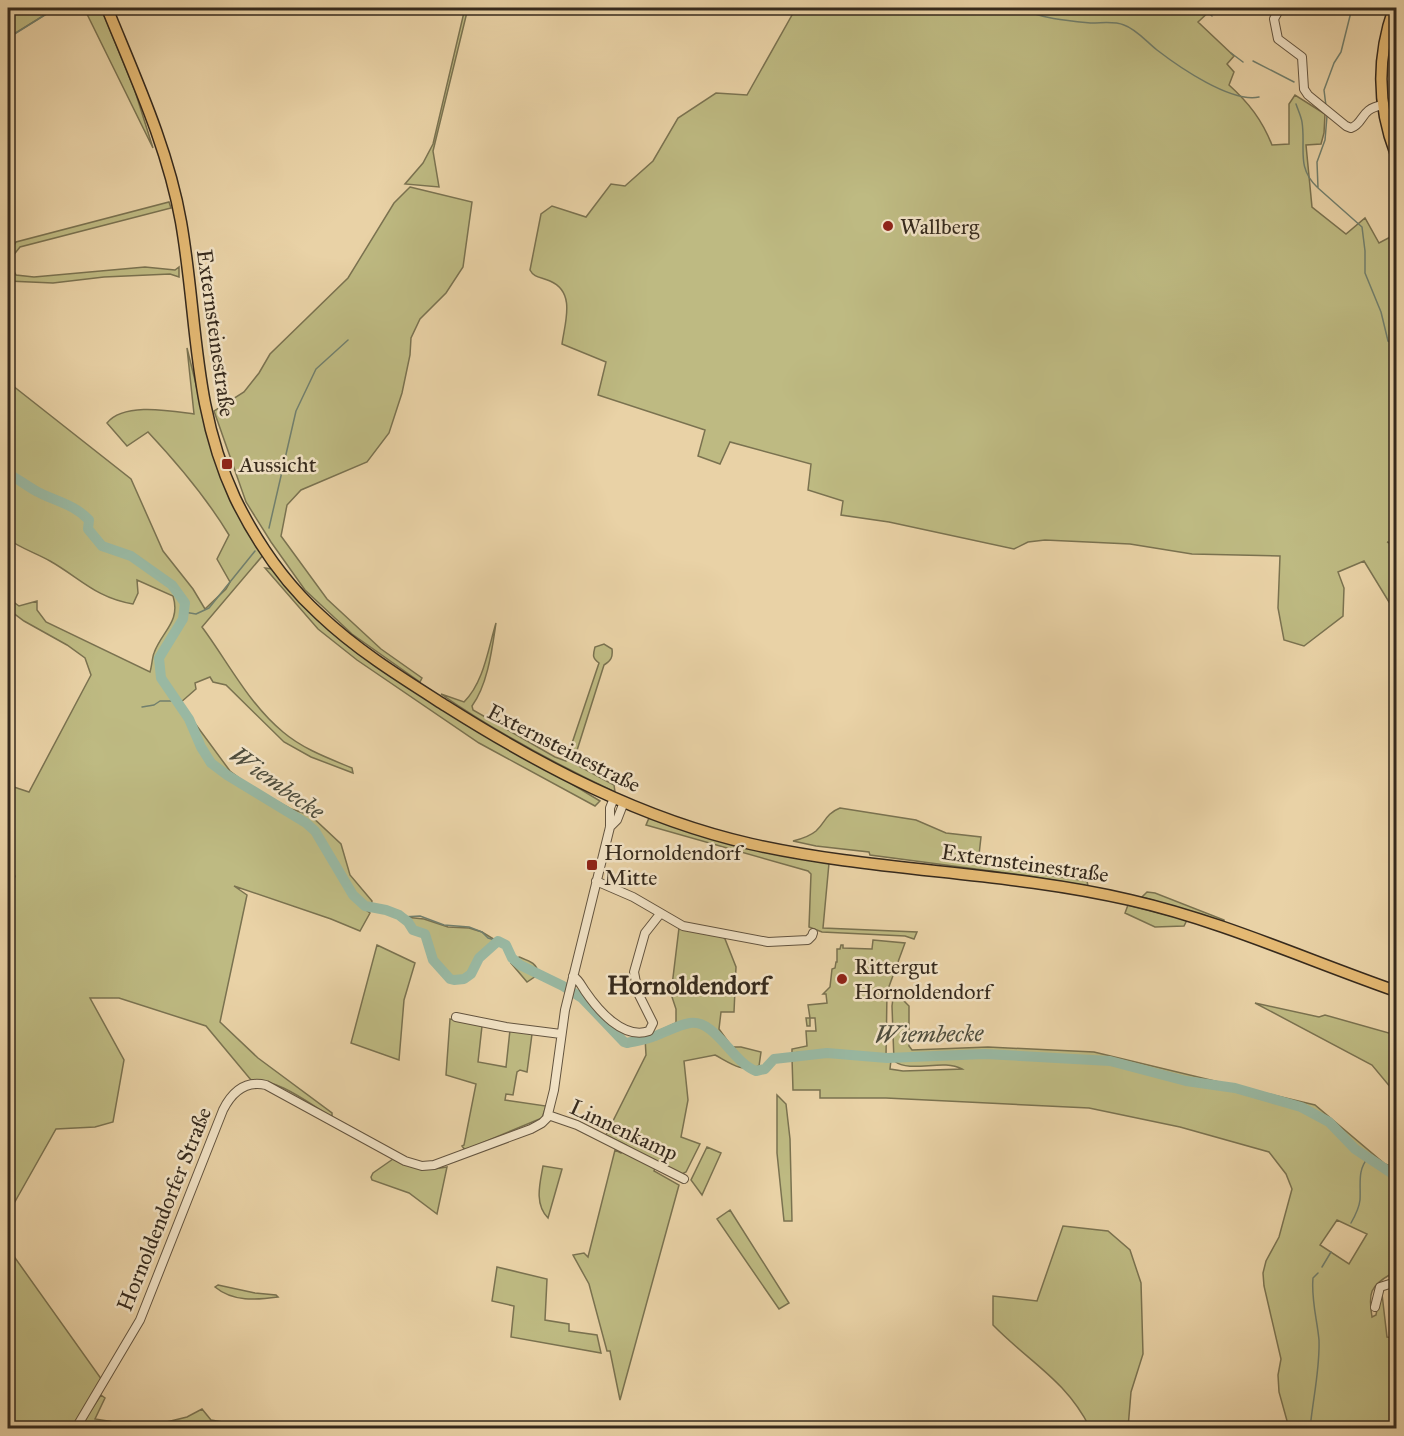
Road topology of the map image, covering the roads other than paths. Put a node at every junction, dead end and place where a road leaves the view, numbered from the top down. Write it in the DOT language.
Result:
graph roads {
  1 [pos="106,8"];
  2 [pos="1280,8"];
  3 [pos="1394,8"];
  4 [pos="1383,105"];
  5 [pos="1396,154"];
  6 [pos="619,800"];
  7 [pos="596,881"];
  8 [pos="660,914"];
  9 [pos="813,933"];
  10 [pos="572,980"];
  11 [pos="1396,991"];
  12 [pos="456,1017"];
  13 [pos="561,1034"];
  14 [pos="548,1115"];
  15 [pos="684,1179"];
  16 [pos="1396,1282"];
  17 [pos="1375,1306"];
  18 [pos="76,1428"];
  1 -- 6 [label="main road, Externsteinestraße"];
  2 -- 4 [label="street"];
  3 -- 4 [label="main road"];
  4 -- 5 [label="main road"];
  6 -- 7 [label="street"];
  6 -- 11 [label="main road, Externsteinestraße"];
  7 -- 8 [label="street"];
  7 -- 10 [label="street"];
  8 -- 9 [label="street"];
  8 -- 10 [label="street"];
  10 -- 13 [label="street"];
  12 -- 13 [label="street"];
  13 -- 14 [label="street"];
  14 -- 15 [label="street, Linnenkamp"];
  14 -- 18 [label="street, Hornoldendorfer Straße"];
  16 -- 17 [label="street"];
}
